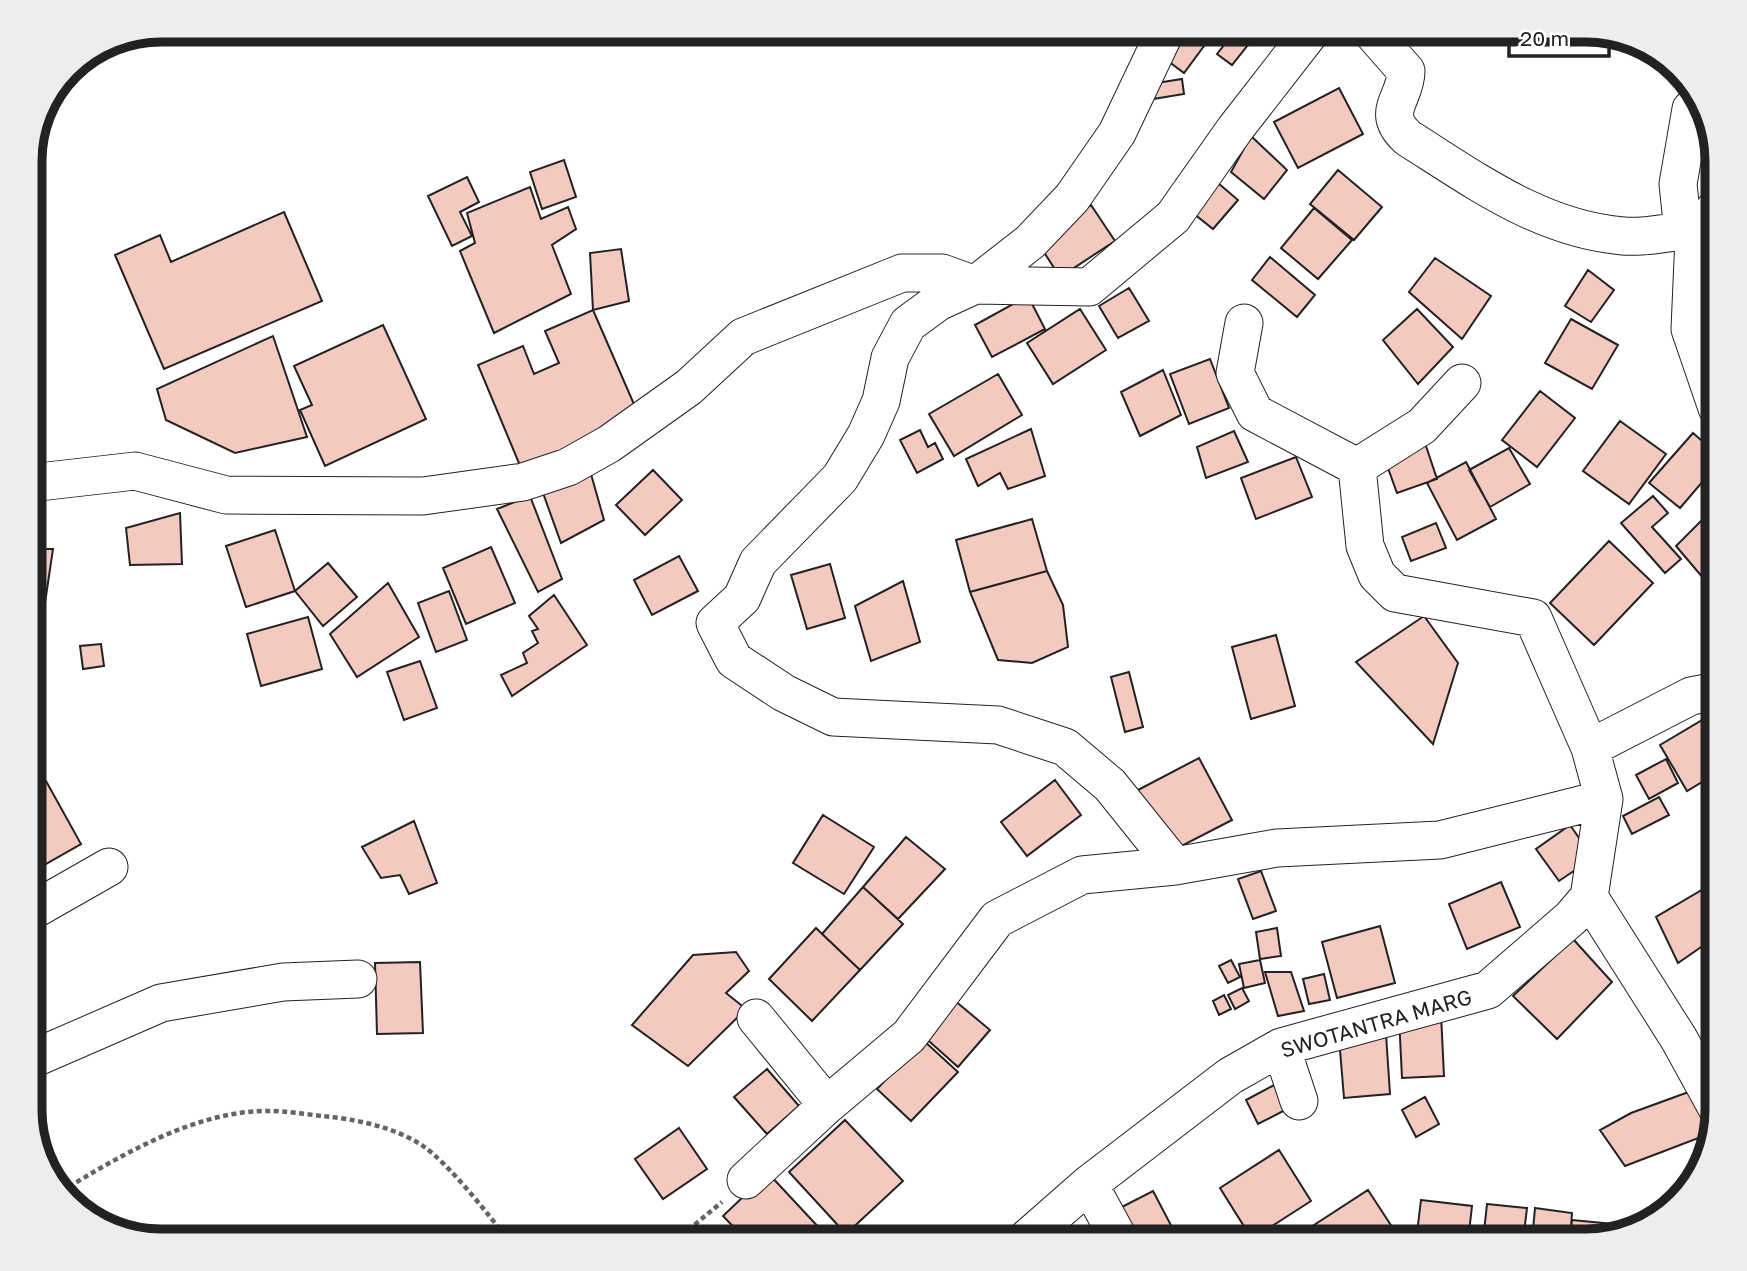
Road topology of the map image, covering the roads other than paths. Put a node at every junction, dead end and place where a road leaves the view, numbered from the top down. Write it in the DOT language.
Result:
graph roads {
  1 [pos="1160,42"];
  2 [pos="1303,42"];
  3 [pos="1381,42"];
  4 [pos="1691,109"];
  5 [pos="1705,218"];
  6 [pos="1688,234"];
  7 [pos="975,285"];
  8 [pos="1244,323"];
  9 [pos="1705,373"];
  10 [pos="1462,383"];
  11 [pos="1357,467"];
  12 [pos="42,482"];
  13 [pos="1705,693"];
  14 [pos="1590,748"];
  15 [pos="1604,799"];
  16 [pos="1175,866"];
  17 [pos="109,867"];
  18 [pos="1589,897"];
  19 [pos="42,905"];
  20 [pos="358,979"];
  21 [pos="756,1018"];
  22 [pos="1281,1047"];
  23 [pos="42,1055"];
  24 [pos="1705,1086"];
  25 [pos="1299,1101"];
  26 [pos="827,1105"];
  27 [pos="746,1180"];
  28 [pos="1089,1184"];
  29 [pos="1038,1229"];
  30 [pos="1113,1229"];
  1 -- 7 [label="street"];
  2 -- 7 [label="street"];
  3 -- 6 [label="street"];
  4 -- 6 [label="street"];
  5 -- 6 [label="street"];
  6 -- 9 [label="street"];
  7 -- 12 [label="street"];
  7 -- 16 [label="street"];
  8 -- 11 [label="street"];
  10 -- 11 [label="street"];
  11 -- 14 [label="street"];
  13 -- 14 [label="street"];
  14 -- 15 [label="street"];
  15 -- 16 [label="street"];
  15 -- 18 [label="street"];
  16 -- 26 [label="street"];
  17 -- 19 [label="street"];
  18 -- 22 [label="street, SWOTANTRA MARG"];
  18 -- 24 [label="street"];
  20 -- 23 [label="street"];
  21 -- 26 [label="street"];
  22 -- 25 [label="street"];
  22 -- 28 [label="street, SWOTANTRA MARG"];
  26 -- 27 [label="street"];
  28 -- 29 [label="street, SWOTANTRA MARG"];
  28 -- 30 [label="street"];
}
